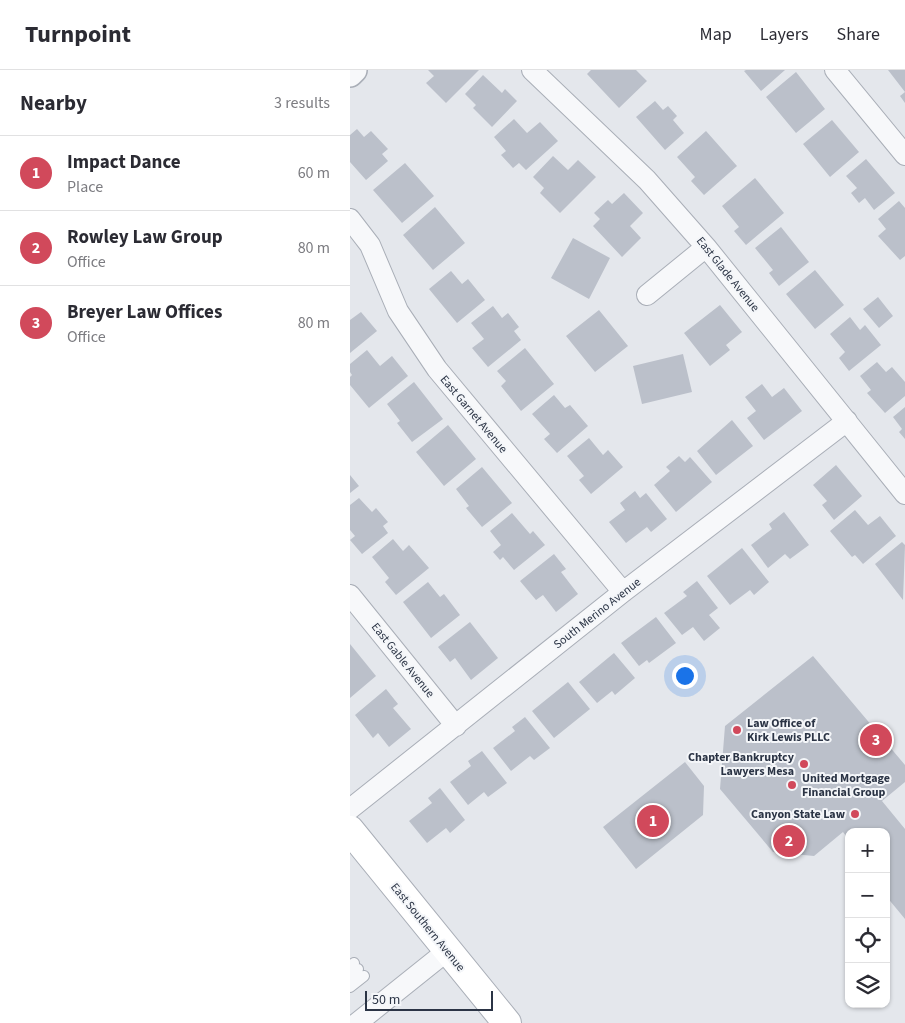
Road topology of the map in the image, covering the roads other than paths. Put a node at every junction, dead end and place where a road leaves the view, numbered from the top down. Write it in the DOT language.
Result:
graph roads {
  1 [pos="354,70"];
  2 [pos="532,70"];
  3 [pos="835,70"];
  4 [pos="350,74"];
  5 [pos="905,155"];
  6 [pos="350,219"];
  7 [pos="706,247"];
  8 [pos="646,295"];
  9 [pos="847,421"];
  10 [pos="905,494"];
  11 [pos="623,592"];
  12 [pos="350,594"];
  13 [pos="456,726"];
  14 [pos="350,809"];
  15 [pos="350,830"];
  16 [pos="448,951"];
  17 [pos="355,970"];
  18 [pos="350,987"];
  19 [pos="357,1023"];
  20 [pos="507,1023"];
  1 -- 4 [label="street"];
  2 -- 7 [label="street, East Glade Avenue"];
  3 -- 5 [label="street"];
  6 -- 11 [label="street, East Garnet Avenue"];
  7 -- 8 [label="street"];
  7 -- 9 [label="street, East Glade Avenue"];
  9 -- 10 [label="street, East Glade Avenue"];
  9 -- 11 [label="street, South Merino Avenue"];
  11 -- 13 [label="street, South Merino Avenue"];
  12 -- 13 [label="street, East Gable Avenue"];
  13 -- 14 [label="street, South Merino Avenue"];
  15 -- 16 [label="main road, East Southern Avenue"];
  16 -- 19 [label="street"];
  16 -- 20 [label="main road, East Southern Avenue"];
  17 -- 18 [label="lane"];
}
